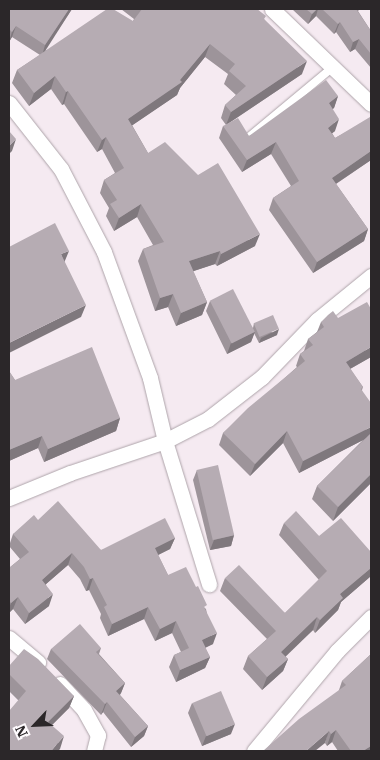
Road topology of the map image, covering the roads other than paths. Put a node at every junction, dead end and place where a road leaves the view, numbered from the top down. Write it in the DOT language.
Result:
graph roads {
  1 [pos="272,9"];
  2 [pos="333,66"];
  3 [pos="9,103"];
  4 [pos="371,104"];
  5 [pos="249,136"];
  6 [pos="371,276"];
  7 [pos="165,441"];
  8 [pos="9,498"];
  9 [pos="209,584"];
  10 [pos="371,617"];
  11 [pos="9,638"];
  12 [pos="94,751"];
  13 [pos="254,751"];
  1 -- 2 [label="street"];
  2 -- 4 [label="street"];
  2 -- 5 [label="lane"];
  3 -- 7 [label="street"];
  6 -- 7 [label="street"];
  7 -- 8 [label="street"];
  7 -- 9 [label="street"];
  10 -- 13 [label="street"];
  11 -- 12 [label="street"];
}
